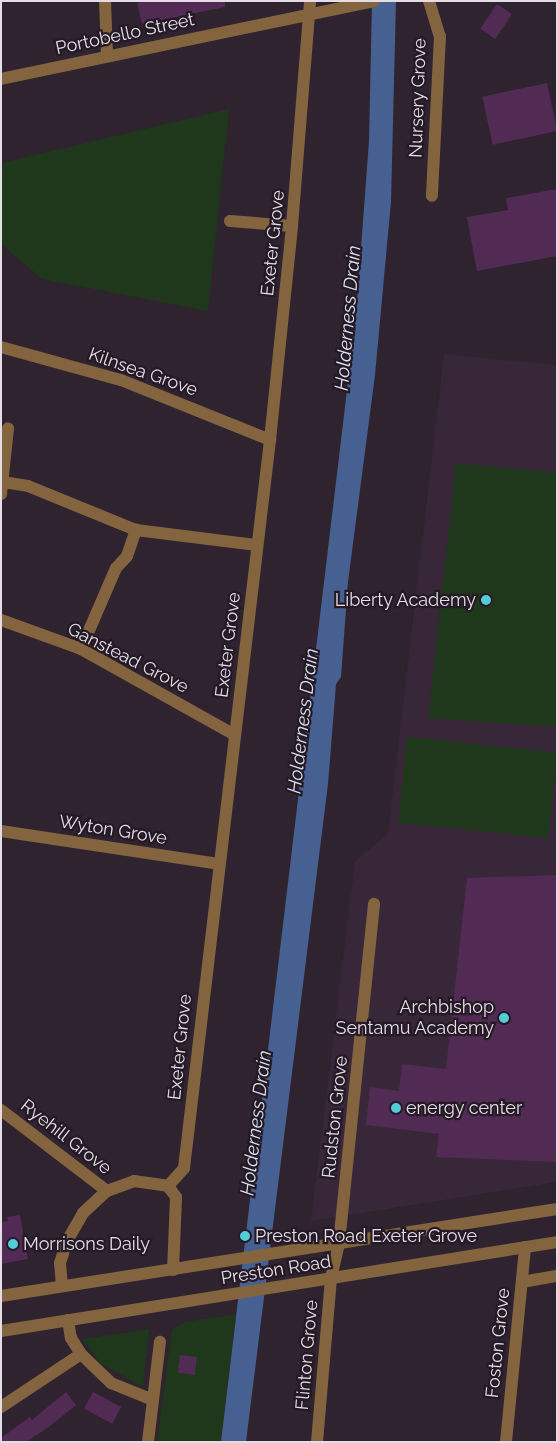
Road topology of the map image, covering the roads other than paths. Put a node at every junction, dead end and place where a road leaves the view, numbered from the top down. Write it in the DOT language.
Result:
graph roads {
  1 [pos="105,1"];
  2 [pos="310,1"];
  3 [pos="430,1"];
  4 [pos="368,2"];
  5 [pos="311,15"];
  6 [pos="107,55"];
  7 [pos="1,79"];
  8 [pos="432,196"];
  9 [pos="230,221"];
  10 [pos="292,226"];
  11 [pos="1,347"];
  12 [pos="8,428"];
  13 [pos="270,440"];
  14 [pos="2,488"];
  15 [pos="136,530"];
  16 [pos="258,545"];
  17 [pos="1,620"];
  18 [pos="81,649"];
  19 [pos="235,735"];
  20 [pos="1,830"];
  21 [pos="219,864"];
  22 [pos="374,904"];
  23 [pos="1,1110"];
  24 [pos="168,1186"];
  25 [pos="107,1191"];
  26 [pos="557,1208"];
  27 [pos="557,1242"];
  28 [pos="339,1243"];
  29 [pos="525,1247"];
  30 [pos="173,1270"];
  31 [pos="557,1276"];
  32 [pos="331,1278"];
  33 [pos="522,1282"];
  34 [pos="62,1286"];
  35 [pos="1,1296"];
  36 [pos="68,1320"];
  37 [pos="1,1331"];
  38 [pos="160,1342"];
  39 [pos="80,1354"];
  40 [pos="153,1400"];
  41 [pos="1,1407"];
  42 [pos="148,1442"];
  43 [pos="317,1442"];
  44 [pos="506,1442"];
  1 -- 6 [label="street"];
  2 -- 5 [label="street, Exeter Grove"];
  3 -- 8 [label="street, Nursery Grove"];
  4 -- 5 [label="street, Portobello Street"];
  5 -- 6 [label="street, Portobello Street"];
  5 -- 10 [label="street, Exeter Grove"];
  6 -- 7 [label="street, Portobello Street"];
  9 -- 10 [label="street"];
  10 -- 13 [label="street, Exeter Grove"];
  11 -- 13 [label="street, Kilnsea Grove"];
  12 -- 14 [label="street"];
  13 -- 16 [label="street, Exeter Grove"];
  14 -- 15 [label="street"];
  15 -- 16 [label="street"];
  15 -- 18 [label="street"];
  16 -- 19 [label="street, Exeter Grove"];
  17 -- 18 [label="street, Ganstead Grove"];
  18 -- 19 [label="street, Ganstead Grove"];
  19 -- 21 [label="street, Exeter Grove"];
  20 -- 21 [label="street, Wyton Grove"];
  21 -- 24 [label="street, Exeter Grove"];
  22 -- 28 [label="street, Rudston Grove"];
  23 -- 25 [label="street, Ryehill Grove"];
  24 -- 25 [label="street, Ryehill Grove"];
  24 -- 30 [label="street"];
  25 -- 34 [label="street"];
  26 -- 28 [label="street, Preston Road"];
  27 -- 29 [label="street, Preston Road"];
  28 -- 30 [label="street, Preston Road"];
  28 -- 32 [label="street, Flinton Grove"];
  29 -- 32 [label="street, Preston Road"];
  29 -- 33 [label="street, Foston Grove"];
  30 -- 34 [label="street, Preston Road"];
  31 -- 33 [label="street"];
  32 -- 36 [label="street, Preston Road"];
  32 -- 43 [label="street, Flinton Grove"];
  33 -- 44 [label="street, Foston Grove"];
  34 -- 35 [label="street, Preston Road"];
  36 -- 37 [label="street, Preston Road"];
  36 -- 39 [label="street"];
  38 -- 40 [label="street"];
  39 -- 40 [label="street"];
  39 -- 41 [label="street"];
  40 -- 42 [label="street"];
}
